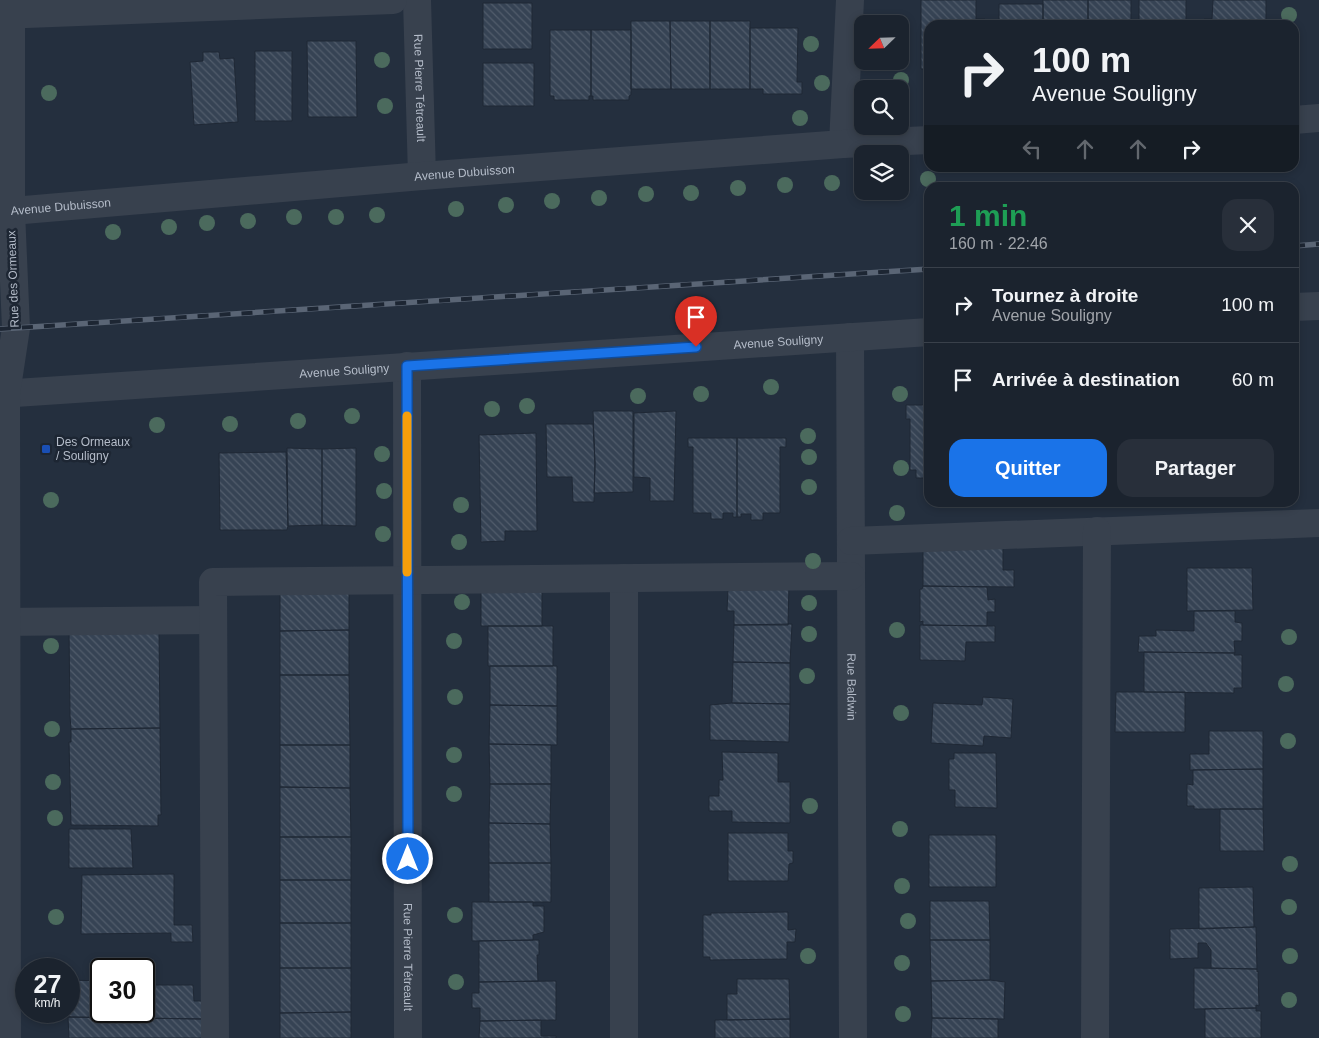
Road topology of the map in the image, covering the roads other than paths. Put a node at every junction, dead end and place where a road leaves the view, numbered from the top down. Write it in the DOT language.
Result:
graph roads {
  1 [pos="394,0"];
  2 [pos="417,0"];
  3 [pos="850,0"];
  4 [pos="214,4"];
  5 [pos="8,10"];
  6 [pos="1319,118"];
  7 [pos="1299,120"];
  8 [pos="924,140"];
  9 [pos="842,144"];
  10 [pos="422,176"];
  11 [pos="5,212"];
  12 [pos="1319,306"];
  13 [pos="1299,307"];
  14 [pos="924,332"];
  15 [pos="850,337"];
  16 [pos="407,366"];
  17 [pos="3,394"];
  18 [pos="1319,523"];
  19 [pos="1097,531"];
  20 [pos="851,541"];
  21 [pos="851,576"];
  22 [pos="624,578"];
  23 [pos="407,580"];
  24 [pos="213,620"];
  25 [pos="3,622"];
  26 [pos="7,1038"];
  27 [pos="215,1038"];
  28 [pos="408,1038"];
  29 [pos="624,1038"];
  30 [pos="853,1038"];
  31 [pos="1095,1038"];
  1 -- 4 [label="street"];
  2 -- 10 [label="street, Rue Pierre Tétreault"];
  3 -- 9 [label="street"];
  4 -- 5 [label="street"];
  5 -- 11 [label="street, Rue des Ormeaux"];
  6 -- 7 [label="street"];
  8 -- 9 [label="street, Avenue Dubuisson"];
  9 -- 10 [label="street, Avenue Dubuisson"];
  10 -- 11 [label="street, Avenue Dubuisson"];
  11 -- 17 [label="street, Rue des Ormeaux"];
  12 -- 13 [label="street"];
  14 -- 15 [label="street, Avenue Souligny"];
  15 -- 16 [label="street, Avenue Souligny"];
  15 -- 20 [label="street, Rue Baldwin"];
  16 -- 17 [label="street, Avenue Souligny"];
  16 -- 23 [label="street, Rue Pierre Tétreault"];
  17 -- 25 [label="street, Rue des Ormeaux"];
  18 -- 19 [label="street"];
  19 -- 20 [label="street"];
  19 -- 31 [label="street"];
  20 -- 21 [label="street, Rue Baldwin"];
  21 -- 22 [label="street"];
  21 -- 30 [label="street, Rue Baldwin"];
  22 -- 23 [label="street"];
  22 -- 29 [label="street"];
  23 -- 24 [label="street"];
  23 -- 28 [label="street, Rue Pierre Tétreault"];
  24 -- 25 [label="street"];
  24 -- 27 [label="street"];
  25 -- 26 [label="street, Rue des Ormeaux"];
}
